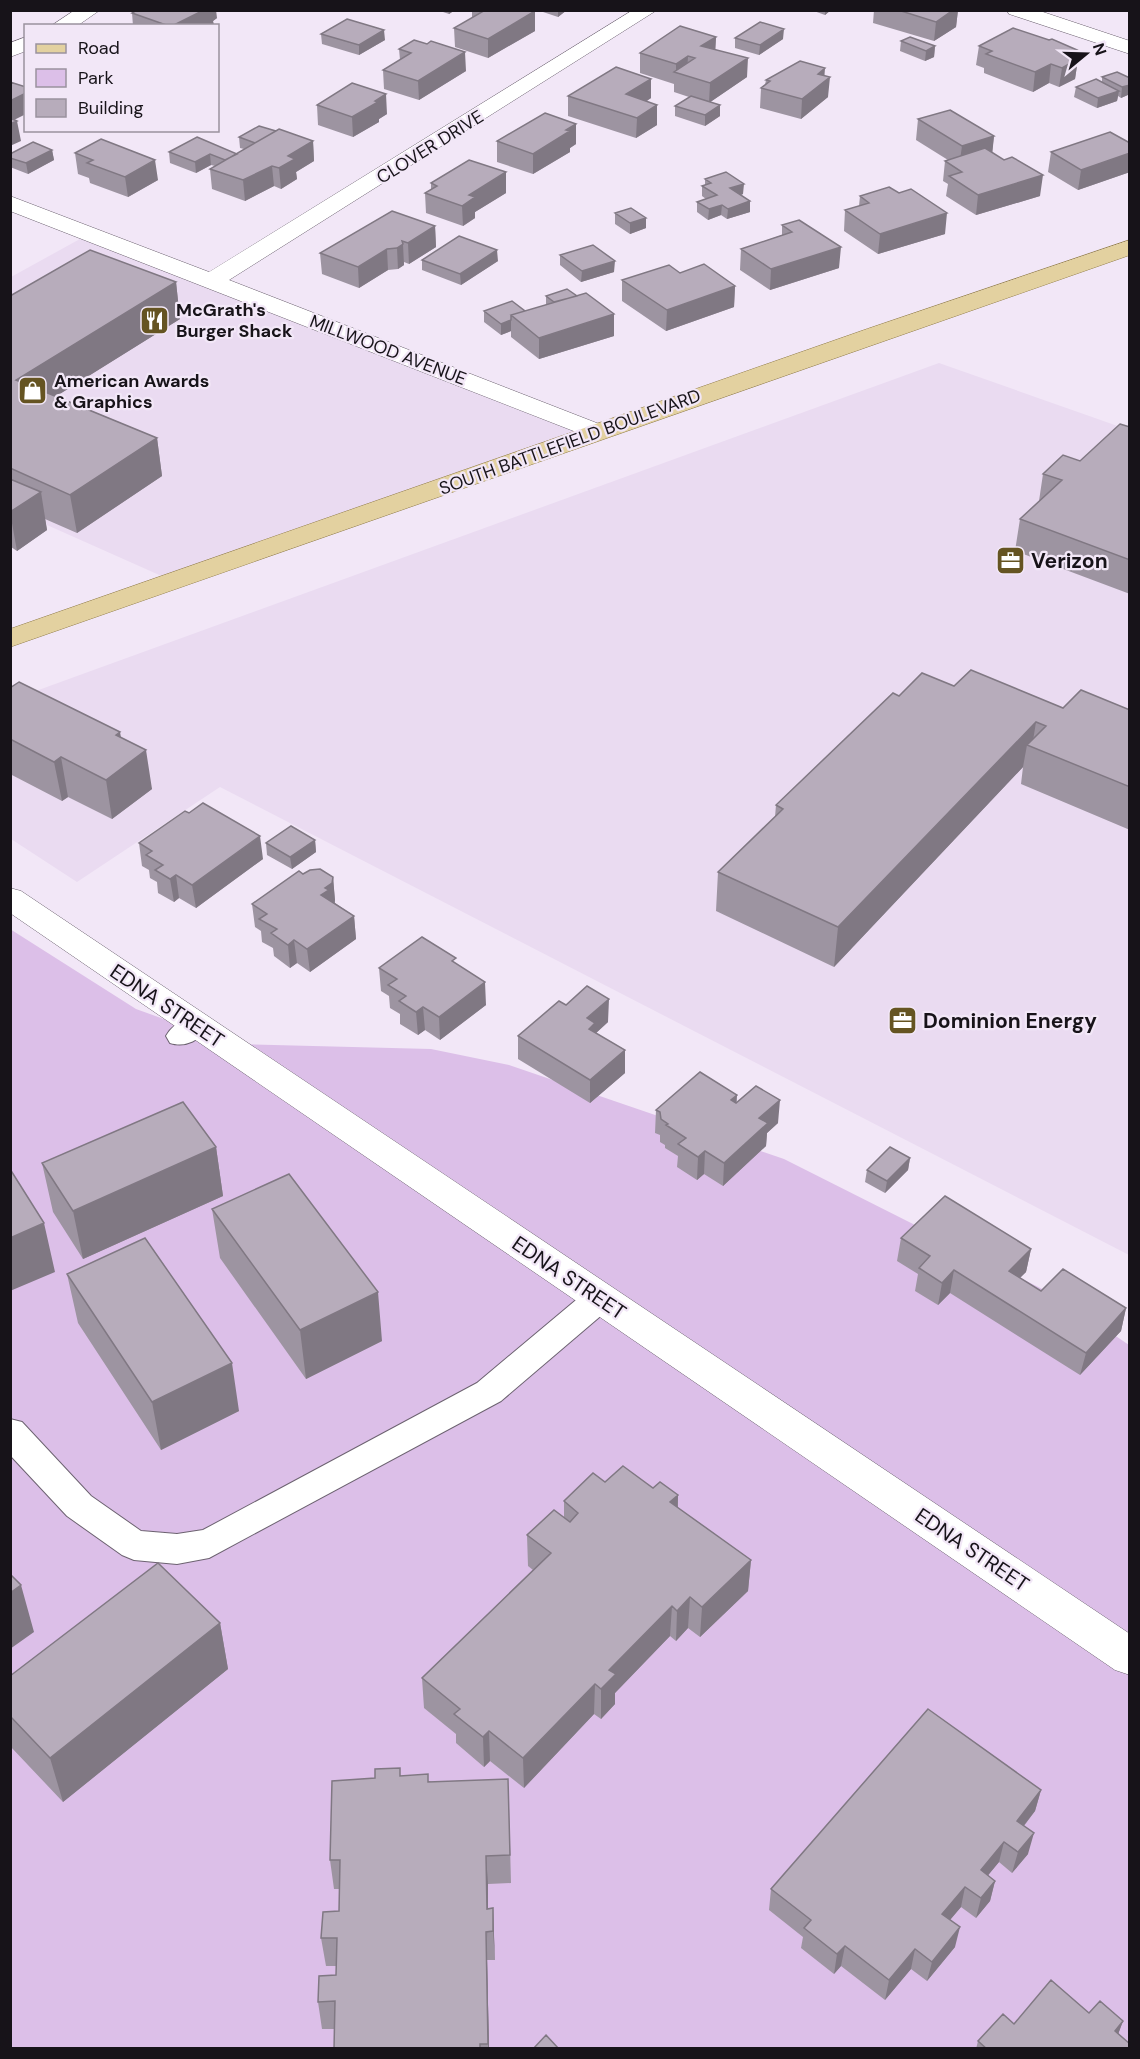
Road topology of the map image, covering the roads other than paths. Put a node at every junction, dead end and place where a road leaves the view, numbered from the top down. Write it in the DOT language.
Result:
graph roads {
  1 [pos="91,10"];
  2 [pos="648,10"];
  3 [pos="1016,10"];
  4 [pos="65,24"];
  5 [pos="24,44"];
  6 [pos="1130,48"];
  7 [pos="10,51"];
  8 [pos="10,203"];
  9 [pos="1130,247"];
  10 [pos="211,281"];
  11 [pos="598,432"];
  12 [pos="10,639"];
  13 [pos="10,898"];
  14 [pos="599,1299"];
  15 [pos="10,1432"];
  16 [pos="1130,1657"];
  1 -- 4 [label="street"];
  2 -- 10 [label="street, CLOVER DRIVE"];
  3 -- 6 [label="street"];
  5 -- 7 [label="street"];
  8 -- 10 [label="street, MILLWOOD AVENUE"];
  9 -- 11 [label="main road, SOUTH BATTLEFIELD BOULEVARD"];
  10 -- 11 [label="street, MILLWOOD AVENUE"];
  11 -- 12 [label="main road, SOUTH BATTLEFIELD BOULEVARD"];
  13 -- 14 [label="street, EDNA STREET"];
  14 -- 15 [label="lane"];
  14 -- 16 [label="street, EDNA STREET"];
}
